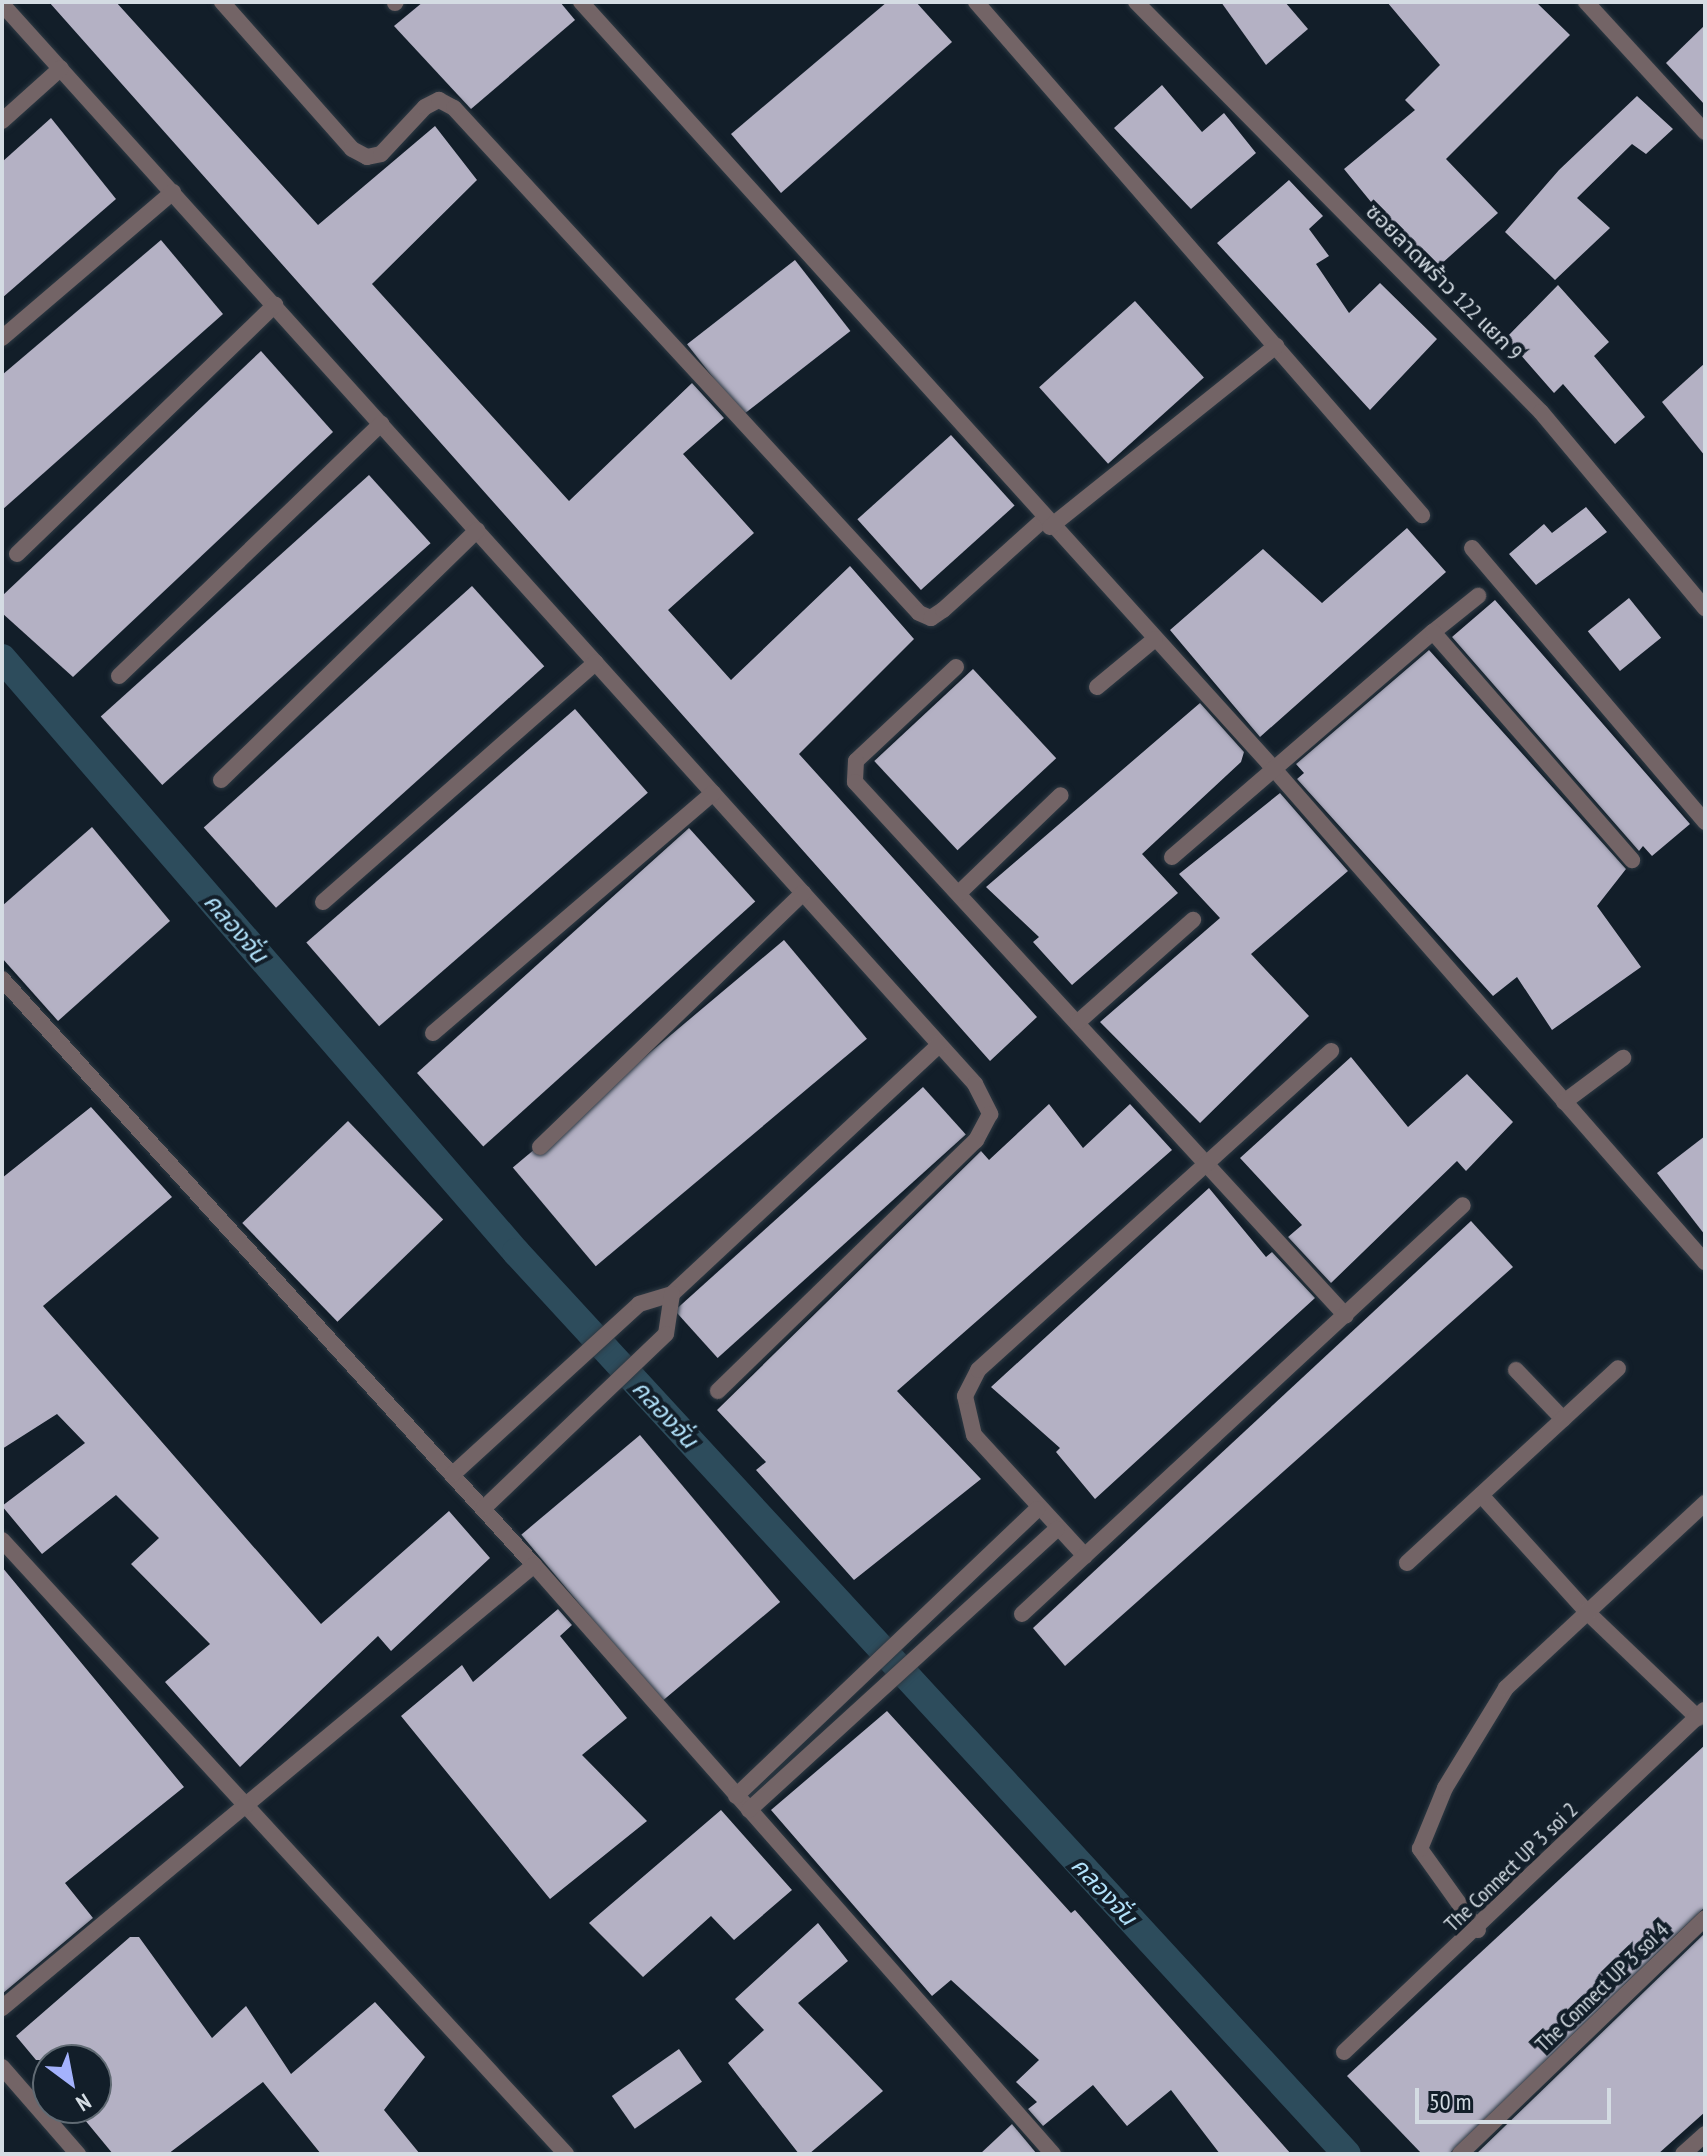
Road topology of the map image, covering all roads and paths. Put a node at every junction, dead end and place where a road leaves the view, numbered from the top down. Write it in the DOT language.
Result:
graph roads {
  1 [pos="222,2"];
  2 [pos="581,2"];
  3 [pos="976,2"];
  4 [pos="1136,2"];
  5 [pos="1586,2"];
  6 [pos="2,4"];
  7 [pos="61,68"];
  8 [pos="2,121"];
  9 [pos="1705,132"];
  10 [pos="173,192"];
  11 [pos="275,305"];
  12 [pos="2,338"];
  13 [pos="1276,346"];
  14 [pos="381,424"];
  15 [pos="1422,515"];
  16 [pos="1047,524"];
  17 [pos="477,530"];
  18 [pos="1472,548"];
  19 [pos="17,554"];
  20 [pos="1478,596"];
  21 [pos="1705,608"];
  22 [pos="1433,632"];
  23 [pos="1155,639"];
  24 [pos="596,662"];
  25 [pos="956,667"];
  26 [pos="119,676"];
  27 [pos="1097,687"];
  28 [pos="1274,769"];
  29 [pos="221,780"];
  30 [pos="713,793"];
  31 [pos="1061,795"];
  32 [pos="1705,822"];
  33 [pos="1172,857"];
  34 [pos="1632,860"];
  35 [pos="803,893"];
  36 [pos="959,893"];
  37 [pos="323,902"];
  38 [pos="1193,920"];
  39 [pos="2,979"];
  40 [pos="1078,1022"];
  41 [pos="433,1033"];
  42 [pos="939,1045"];
  43 [pos="1331,1051"];
  44 [pos="1623,1058"];
  45 [pos="1564,1102"];
  46 [pos="540,1147"];
  47 [pos="1210,1164"];
  48 [pos="1463,1205"];
  49 [pos="1705,1262"];
  50 [pos="672,1294"];
  51 [pos="1346,1316"];
  52 [pos="1618,1368"];
  53 [pos="1516,1370"];
  54 [pos="718,1391"];
  55 [pos="1563,1419"];
  56 [pos="452,1475"];
  57 [pos="1481,1495"];
  58 [pos="1705,1503"];
  59 [pos="483,1509"];
  60 [pos="1037,1509"];
  61 [pos="1057,1529"];
  62 [pos="2,1540"];
  63 [pos="1085,1556"];
  64 [pos="1407,1563"];
  65 [pos="534,1565"];
  66 [pos="1586,1611"];
  67 [pos="1022,1614"];
  68 [pos="915,1626"];
  69 [pos="932,1644"];
  70 [pos="834,1702"];
  71 [pos="1701,1714"];
  72 [pos="852,1719"];
  73 [pos="736,1796"];
  74 [pos="242,1808"];
  75 [pos="749,1810"];
  76 [pos="1705,1918"];
  77 [pos="1478,1930"];
  78 [pos="2,2008"];
  79 [pos="1344,2052"];
  80 [pos="2,2067"];
  81 [pos="1705,2134"];
  82 [pos="78,2154"];
  83 [pos="566,2154"];
  84 [pos="1053,2154"];
  85 [pos="1460,2154"];
  86 [pos="1683,2154"];
  1 -- 16 [label="street"];
  2 -- 16 [label="street"];
  3 -- 13 [label="street"];
  4 -- 21 [label="street, ซอยลาดพร้าว 122 แยก 9"];
  5 -- 9 [label="street"];
  6 -- 7 [label="street"];
  7 -- 8 [label="street"];
  7 -- 10 [label="street"];
  10 -- 11 [label="street"];
  10 -- 12 [label="street"];
  11 -- 14 [label="street"];
  11 -- 19 [label="street"];
  13 -- 15 [label="street"];
  13 -- 16 [label="street"];
  14 -- 17 [label="street"];
  14 -- 26 [label="street"];
  16 -- 23 [label="street"];
  17 -- 24 [label="street"];
  17 -- 29 [label="street"];
  18 -- 32 [label="street"];
  20 -- 22 [label="street"];
  22 -- 28 [label="street"];
  22 -- 34 [label="street"];
  23 -- 27 [label="street"];
  23 -- 28 [label="street"];
  24 -- 30 [label="street"];
  24 -- 37 [label="street"];
  25 -- 36 [label="street"];
  28 -- 33 [label="street"];
  28 -- 45 [label="street"];
  30 -- 35 [label="street"];
  30 -- 41 [label="street"];
  31 -- 36 [label="street"];
  35 -- 42 [label="street"];
  35 -- 46 [label="street"];
  36 -- 40 [label="street"];
  38 -- 40 [label="street"];
  39 -- 56 [label="street"];
  40 -- 47 [label="street"];
  42 -- 50 [label="street"];
  42 -- 54 [label="street"];
  43 -- 47 [label="street"];
  44 -- 45 [label="street"];
  45 -- 49 [label="street"];
  47 -- 51 [label="street"];
  47 -- 60 [label="street"];
  48 -- 51 [label="street"];
  50 -- 56 [label="street"];
  50 -- 59 [label="street"];
  51 -- 63 [label="street"];
  52 -- 55 [label="street"];
  53 -- 55 [label="street"];
  55 -- 57 [label="street"];
  56 -- 59 [label="street"];
  57 -- 64 [label="street"];
  57 -- 66 [label="street"];
  58 -- 66 [label="street"];
  59 -- 65 [label="street"];
  60 -- 61 [label="street"];
  60 -- 68 [label="street"];
  61 -- 63 [label="street"];
  61 -- 69 [label="street"];
  62 -- 74 [label="street"];
  63 -- 67 [label="street"];
  65 -- 73 [label="street"];
  65 -- 74 [label="street"];
  66 -- 71 [label="street"];
  66 -- 77 [label="street"];
  68 -- 69 [label="street"];
  68 -- 70 [label="street"];
  69 -- 72 [label="street"];
  70 -- 72 [label="street"];
  70 -- 73 [label="street"];
  71 -- 77 [label="street, The Connect UP 3 soi 2"];
  72 -- 75 [label="street"];
  73 -- 75 [label="street"];
  74 -- 78 [label="street"];
  74 -- 83 [label="street"];
  75 -- 84 [label="street"];
  76 -- 85 [label="street, The Connect UP 3 soi 4"];
  77 -- 79 [label="street, The Connect UP 3 soi 2"];
  80 -- 82 [label="street"];
  81 -- 86 [label="street"];
}
